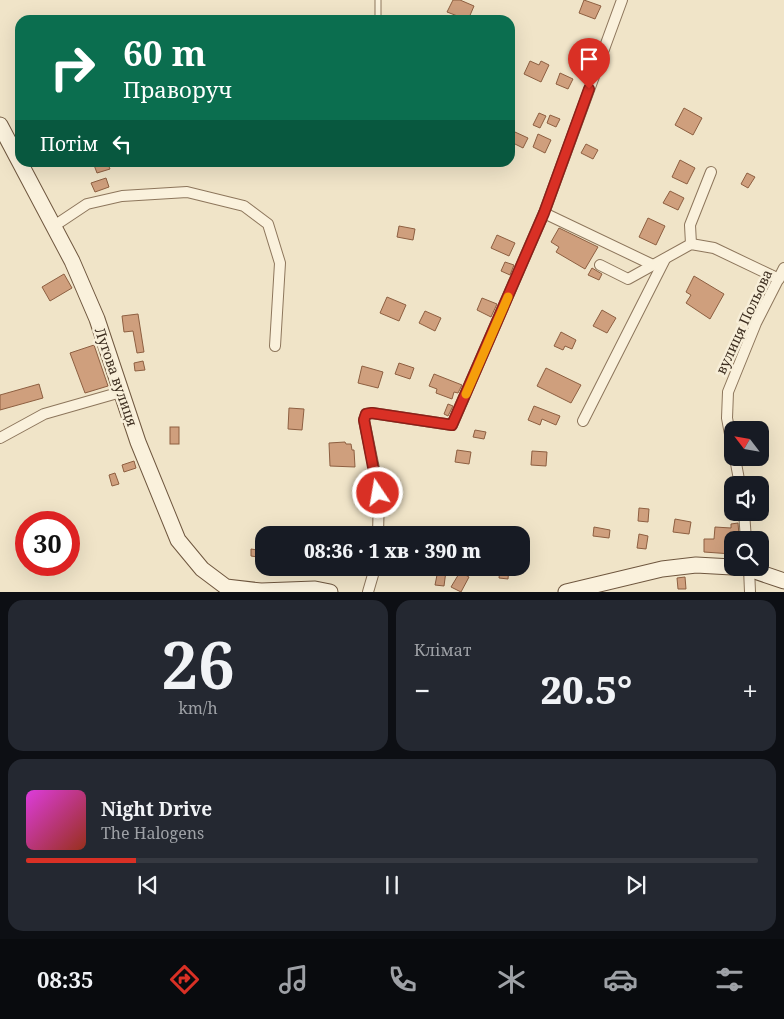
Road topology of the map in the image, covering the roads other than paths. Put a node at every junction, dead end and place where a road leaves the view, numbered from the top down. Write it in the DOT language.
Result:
graph roads {
  1 [pos="378,0"];
  2 [pos="622,0"];
  3 [pos="378,15"];
  4 [pos="0,125"];
  5 [pos="15,153"];
  6 [pos="22,167"];
  7 [pos="711,172"];
  8 [pos="544,213"];
  9 [pos="54,226"];
  10 [pos="691,244"];
  11 [pos="665,259"];
  12 [pos="600,264"];
  13 [pos="653,265"];
  14 [pos="784,268"];
  15 [pos="779,279"];
  16 [pos="275,346"];
  17 [pos="121,392"];
  18 [pos="582,421"];
  19 [pos="728,421"];
  20 [pos="0,438"];
  21 [pos="378,526"];
  22 [pos="724,567"];
  23 [pos="373,576"];
  24 [pos="749,576"];
  25 [pos="769,576"];
  26 [pos="784,581"];
  27 [pos="262,591"];
  28 [pos="330,592"];
  29 [pos="368,592"];
  30 [pos="566,592"];
  31 [pos="750,592"];
  1 -- 3 [label="lane"];
  2 -- 8 [label="street"];
  4 -- 5 [label="street, Лугова вулиця"];
  6 -- 9 [label="street, Лугова вулиця"];
  7 -- 10 [label="street"];
  8 -- 13 [label="street"];
  8 -- 21 [label="street"];
  9 -- 16 [label="street"];
  9 -- 17 [label="street, Лугова вулиця"];
  10 -- 11 [label="street"];
  10 -- 15 [label="street"];
  11 -- 13 [label="street"];
  11 -- 18 [label="street"];
  12 -- 13 [label="street"];
  14 -- 15 [label="street, вулиця Польова"];
  15 -- 19 [label="street, вулиця Польова"];
  17 -- 20 [label="street"];
  17 -- 27 [label="street, Лугова вулиця"];
  22 -- 30 [label="street"];
  23 -- 29 [label="street"];
  24 -- 31 [label="street"];
  25 -- 26 [label="street"];
  27 -- 28 [label="street, Лугова вулиця"];
}
